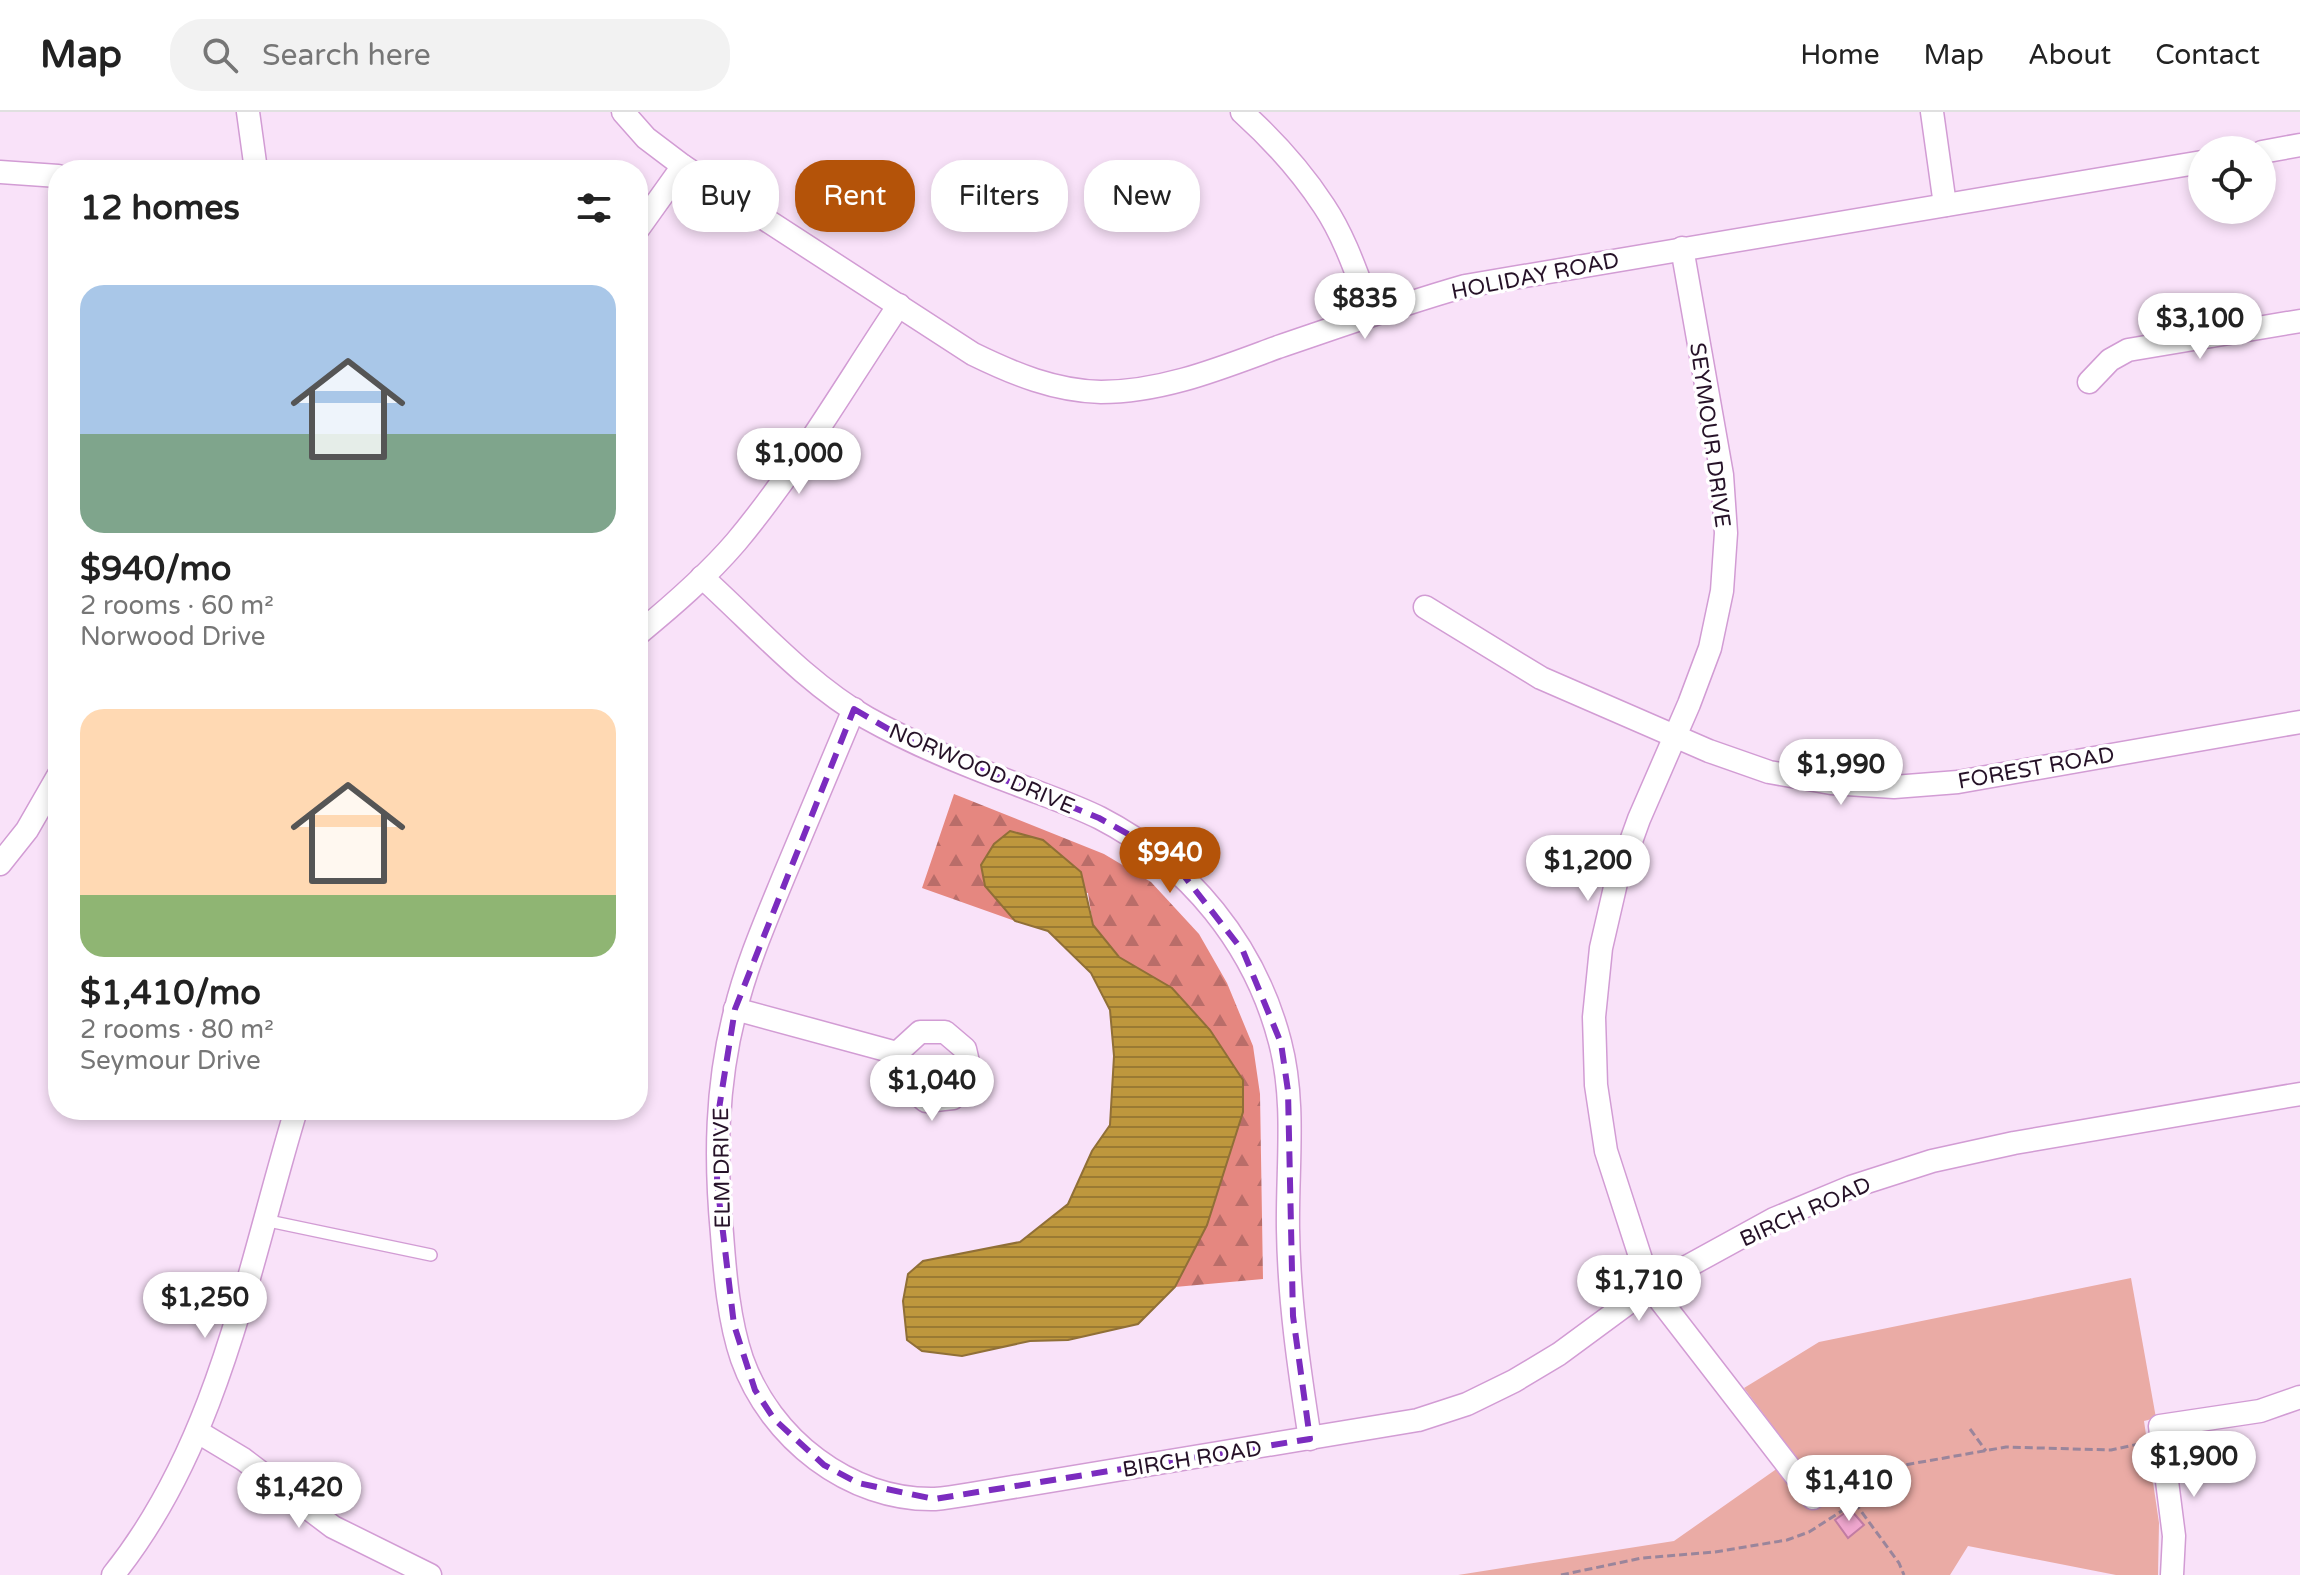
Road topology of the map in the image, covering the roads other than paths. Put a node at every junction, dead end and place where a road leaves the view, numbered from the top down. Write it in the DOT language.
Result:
graph roads {
  1 [pos="248,112"];
  2 [pos="623,112"];
  3 [pos="1242,112"];
  4 [pos="1932,112"];
  5 [pos="2300,145"];
  6 [pos="2276,149"];
  7 [pos="255,160"];
  8 [pos="675,160"];
  9 [pos="2188,164"];
  10 [pos="0,172"];
  11 [pos="48,175"];
  12 [pos="672,181"];
  13 [pos="1945,205"];
  14 [pos="648,215"];
  15 [pos="779,228"];
  16 [pos="1682,248"];
  17 [pos="899,305"];
  18 [pos="1372,314"];
  19 [pos="2300,321"];
  20 [pos="2089,382"];
  21 [pos="702,577"];
  22 [pos="1425,607"];
  23 [pos="648,626"];
  24 [pos="854,709"];
  25 [pos="2300,722"];
  26 [pos="1675,736"];
  27 [pos="48,793"];
  28 [pos="0,864"];
  29 [pos="735,1009"];
  30 [pos="897,1053"];
  31 [pos="2300,1094"];
  32 [pos="293,1120"];
  33 [pos="263,1220"];
  34 [pos="431,1255"];
  35 [pos="1650,1287"];
  36 [pos="2300,1397"];
  37 [pos="198,1432"];
  38 [pos="1310,1439"];
  39 [pos="971,1494"];
  40 [pos="1813,1498"];
  41 [pos="113,1575"];
  42 [pos="430,1575"];
  43 [pos="2172,1575"];
  1 -- 7 [label="street"];
  2 -- 8 [label="street, HOLIDAY ROAD"];
  3 -- 18 [label="street"];
  4 -- 13 [label="street"];
  5 -- 6 [label="street"];
  9 -- 13 [label="street, HOLIDAY ROAD"];
  10 -- 11 [label="street"];
  12 -- 14 [label="street"];
  13 -- 16 [label="street, HOLIDAY ROAD"];
  15 -- 17 [label="street, HOLIDAY ROAD"];
  16 -- 18 [label="street, HOLIDAY ROAD"];
  16 -- 26 [label="street, SEYMOUR DRIVE"];
  17 -- 18 [label="street, HOLIDAY ROAD"];
  17 -- 21 [label="street"];
  19 -- 20 [label="street"];
  21 -- 23 [label="street"];
  21 -- 24 [label="street, NORWOOD DRIVE"];
  22 -- 26 [label="street, FOREST ROAD"];
  24 -- 29 [label="street, ELM DRIVE"];
  24 -- 38 [label="street, NORWOOD DRIVE"];
  25 -- 26 [label="street, FOREST ROAD"];
  26 -- 35 [label="street, SEYMOUR DRIVE"];
  27 -- 28 [label="street"];
  29 -- 30 [label="street"];
  29 -- 39 [label="street, ELM DRIVE"];
  31 -- 35 [label="street, BIRCH ROAD"];
  32 -- 33 [label="street"];
  33 -- 34 [label="lane"];
  33 -- 37 [label="street"];
  35 -- 38 [label="street, BIRCH ROAD"];
  35 -- 40 [label="street, SEYMOUR DRIVE"];
  36 -- 43 [label="street"];
  37 -- 41 [label="street"];
  37 -- 42 [label="street"];
  38 -- 39 [label="street, BIRCH ROAD"];
}
